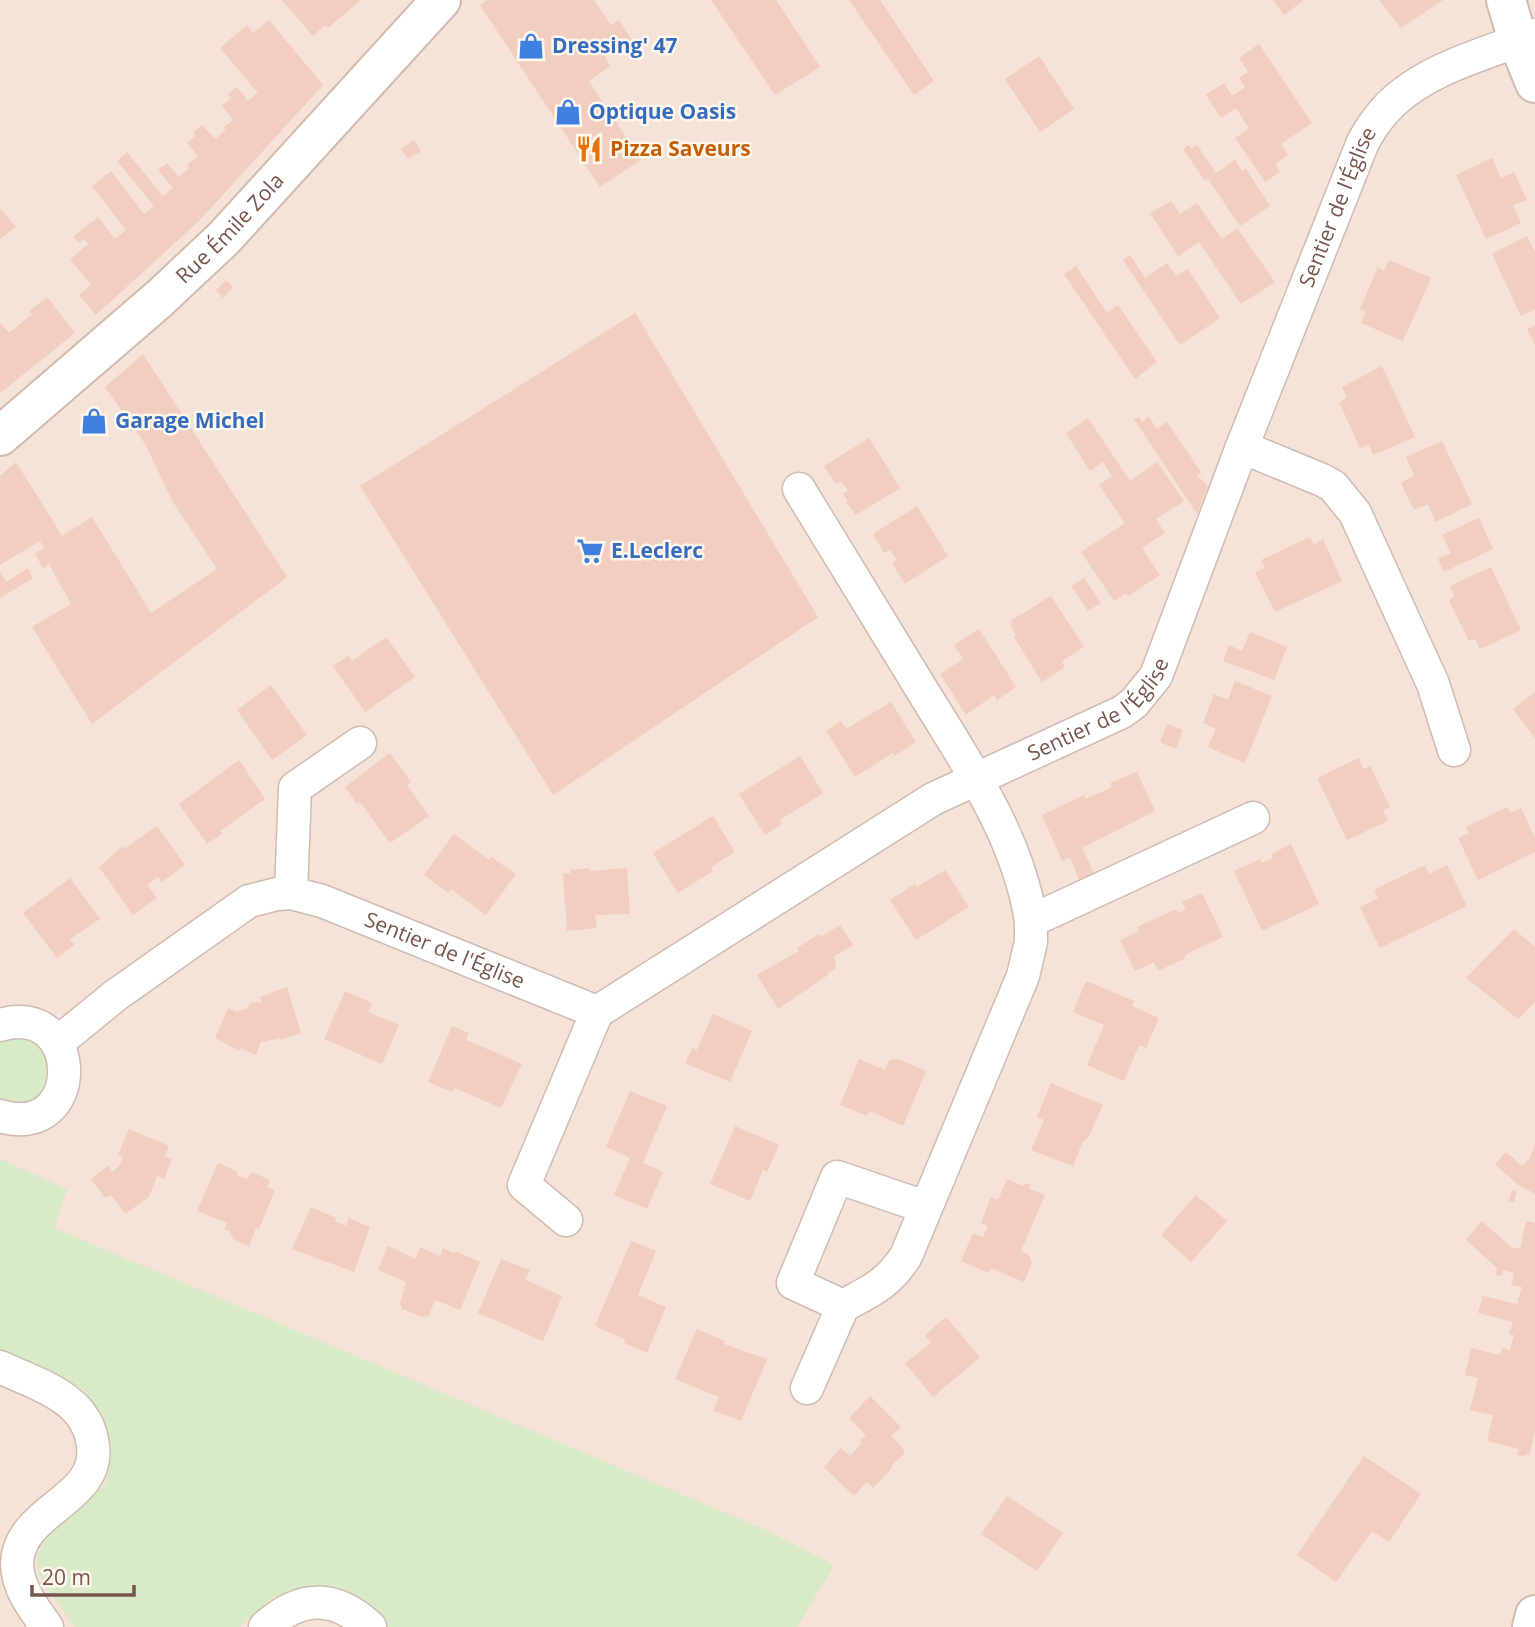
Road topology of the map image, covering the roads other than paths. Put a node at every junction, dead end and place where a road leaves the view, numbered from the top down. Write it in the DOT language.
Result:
graph roads {
  1 [pos="440,0"];
  2 [pos="1506,0"];
  3 [pos="1527,38"];
  4 [pos="1535,83"];
  5 [pos="0,436"];
  6 [pos="1242,447"];
  7 [pos="799,489"];
  8 [pos="360,743"];
  9 [pos="1454,750"];
  10 [pos="976,778"];
  11 [pos="1253,818"];
  12 [pos="291,893"];
  13 [pos="1031,921"];
  14 [pos="597,1012"];
  15 [pos="0,1025"];
  16 [pos="57,1043"];
  17 [pos="0,1116"];
  18 [pos="925,1207"];
  19 [pos="566,1220"];
  20 [pos="843,1306"];
  21 [pos="0,1367"];
  22 [pos="807,1388"];
  23 [pos="1535,1615"];
  24 [pos="47,1627"];
  25 [pos="265,1627"];
  26 [pos="370,1627"];
  27 [pos="1532,1627"];
  1 -- 5 [label="main road, Rue Émile Zola"];
  2 -- 3 [label="main road"];
  3 -- 4 [label="main road"];
  3 -- 6 [label="street, Sentier de l'Église"];
  6 -- 9 [label="street"];
  6 -- 10 [label="street, Sentier de l'Église"];
  7 -- 10 [label="street"];
  8 -- 12 [label="street"];
  10 -- 13 [label="street"];
  10 -- 14 [label="street, Sentier de l'Église"];
  11 -- 13 [label="street"];
  12 -- 14 [label="street, Sentier de l'Église"];
  12 -- 16 [label="street, Sentier de l'Église"];
  13 -- 18 [label="street"];
  14 -- 19 [label="street"];
  15 -- 16 [label="street"];
  16 -- 17 [label="street"];
  18 -- 20 [label="street"];
  18 -- 20 [label="street"];
  20 -- 22 [label="street"];
  21 -- 24 [label="street"];
  23 -- 27 [label="main road"];
  25 -- 26 [label="street"];
}
